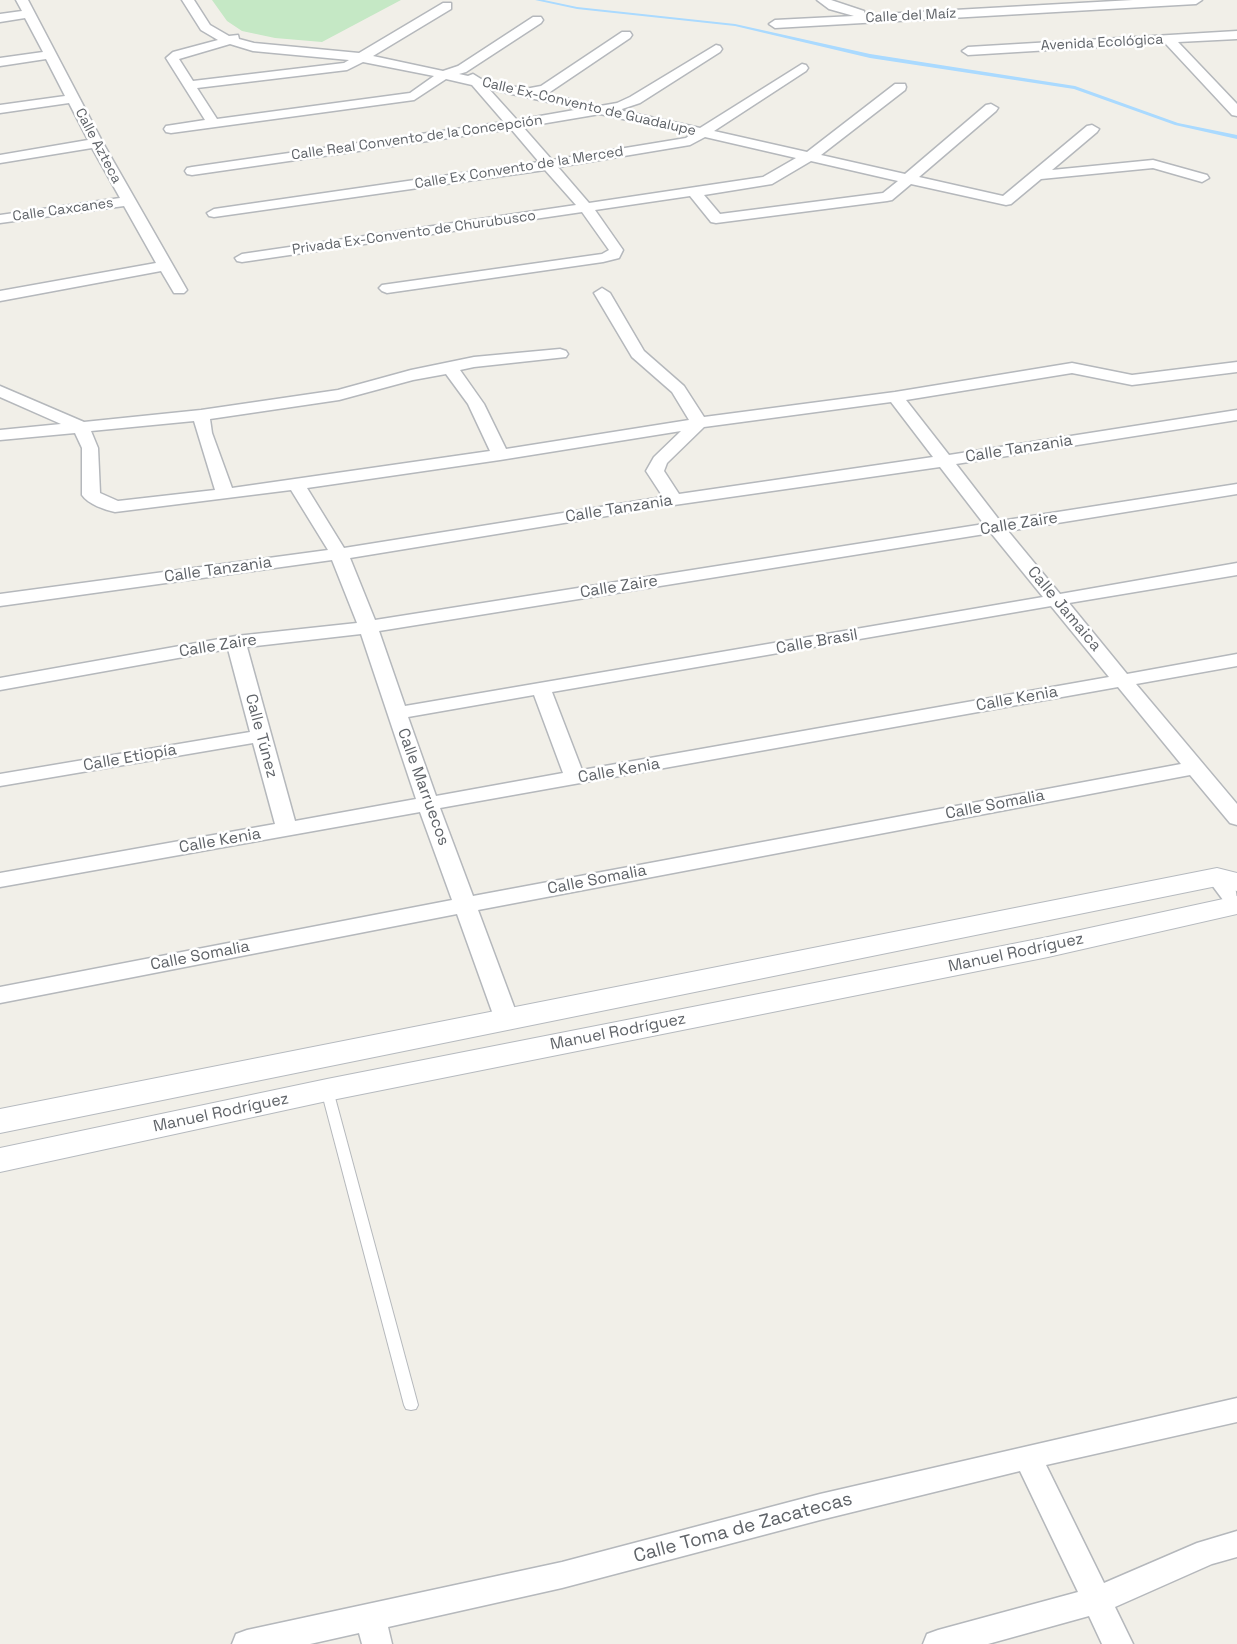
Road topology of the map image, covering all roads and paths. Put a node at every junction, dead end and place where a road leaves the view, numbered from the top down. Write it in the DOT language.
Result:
graph roads {
  1 [pos="22,0"];
  2 [pos="188,0"];
  3 [pos="202,0"];
  4 [pos="823,0"];
  5 [pos="1196,0"];
  6 [pos="447,6"];
  7 [pos="29,14"];
  8 [pos="887,17"];
  9 [pos="0,18"];
  10 [pos="537,20"];
  11 [pos="775,24"];
  12 [pos="626,35"];
  13 [pos="1237,35"];
  14 [pos="233,38"];
  15 [pos="1168,39"];
  16 [pos="716,49"];
  17 [pos="968,51"];
  18 [pos="363,54"];
  19 [pos="49,55"];
  20 [pos="0,62"];
  21 [pos="802,68"];
  22 [pos="445,74"];
  23 [pos="469,74"];
  24 [pos="188,85"];
  25 [pos="900,87"];
  26 [pos="545,89"];
  27 [pos="526,92"];
  28 [pos="73,99"];
  29 [pos="620,106"];
  30 [pos="991,108"];
  31 [pos="0,109"];
  32 [pos="603,109"];
  33 [pos="1237,112"];
  34 [pos="213,123"];
  35 [pos="513,125"];
  36 [pos="171,129"];
  37 [pos="1092,129"];
  38 [pos="708,130"];
  39 [pos="96,143"];
  40 [pos="814,154"];
  41 [pos="0,159"];
  42 [pos="548,165"];
  43 [pos="192,171"];
  44 [pos="1038,175"];
  45 [pos="912,177"];
  46 [pos="1202,178"];
  47 [pos="695,193"];
  48 [pos="127,200"];
  49 [pos="586,209"];
  50 [pos="214,213"];
  51 [pos="0,219"];
  52 [pos="242,258"];
  53 [pos="165,266"];
  54 [pos="386,288"];
  55 [pos="179,290"];
  56 [pos="602,293"];
  57 [pos="0,296"];
  58 [pos="560,354"];
  59 [pos="1237,367"];
  60 [pos="450,368"];
  61 [pos="0,391"];
  62 [pos="895,398"];
  63 [pos="201,415"];
  64 [pos="1237,415"];
  65 [pos="699,423"];
  66 [pos="80,426"];
  67 [pos="0,435"];
  68 [pos="500,455"];
  69 [pos="943,461"];
  70 [pos="297,485"];
  71 [pos="1237,489"];
  72 [pos="225,494"];
  73 [pos="674,500"];
  74 [pos="996,528"];
  75 [pos="339,554"];
  76 [pos="1237,569"];
  77 [pos="0,600"];
  78 [pos="1058,601"];
  79 [pos="368,627"];
  80 [pos="236,642"];
  81 [pos="1237,660"];
  82 [pos="1124,680"];
  83 [pos="0,684"];
  84 [pos="540,690"];
  85 [pos="396,713"];
  86 [pos="261,736"];
  87 [pos="1195,768"];
  88 [pos="575,779"];
  89 [pos="0,780"];
  90 [pos="428,804"];
  91 [pos="1237,818"];
  92 [pos="287,830"];
  93 [pos="0,880"];
  94 [pos="1227,880"];
  95 [pos="1237,904"];
  96 [pos="466,905"];
  97 [pos="0,995"];
  98 [pos="507,1020"];
  99 [pos="327,1090"];
  100 [pos="0,1121"];
  101 [pos="0,1160"];
  102 [pos="411,1405"];
  103 [pos="1237,1410"];
  104 [pos="1028,1457"];
  105 [pos="1237,1544"];
  106 [pos="1098,1600"];
  107 [pos="374,1630"];
  108 [pos="248,1644"];
  109 [pos="938,1644"];
  110 [pos="1118,1644"];
  1 -- 7 [label="street, Calle Azteca"];
  2 -- 14 [label="street, Calle Ex-Convento de Guadalupe"];
  3 -- 14 [label="street, Calle Ex-Convento de Guadalupe"];
  4 -- 8 [label="street"];
  5 -- 8 [label="street, Calle del Maíz"];
  6 -- 18 [label="street"];
  7 -- 9 [label="street"];
  7 -- 19 [label="street, Calle Azteca"];
  8 -- 11 [label="street, Calle del Maíz"];
  10 -- 23 [label="street"];
  12 -- 26 [label="street"];
  13 -- 15 [label="street, Avenida Ecológica"];
  14 -- 18 [label="street, Calle Ex-Convento de Guadalupe"];
  14 -- 24 [label="street"];
  15 -- 17 [label="street, Avenida Ecológica"];
  15 -- 33 [label="street"];
  16 -- 29 [label="street, Calle Real Convento de la Concepción"];
  18 -- 22 [label="street, Calle Ex-Convento de Guadalupe"];
  18 -- 23 [label="street, Calle Ex-Convento de Guadalupe"];
  18 -- 24 [label="street"];
  19 -- 20 [label="street"];
  19 -- 28 [label="street, Calle Azteca"];
  21 -- 38 [label="street, Calle Ex Convento de la Merced"];
  22 -- 23 [label="street, Calle Ex-Convento de Guadalupe"];
  22 -- 34 [label="street"];
  23 -- 26 [label="street, Calle Ex-Convento de Guadalupe"];
  23 -- 27 [label="street, Calle Ex-Convento de Guadalupe"];
  23 -- 35 [label="street"];
  24 -- 34 [label="street"];
  25 -- 40 [label="street, Privada Ex-Convento de Churubusco"];
  26 -- 27 [label="street"];
  26 -- 29 [label="street, Calle Ex-Convento de Guadalupe"];
  27 -- 32 [label="street, Calle Ex-Convento de Guadalupe"];
  28 -- 31 [label="street"];
  28 -- 39 [label="street, Calle Azteca"];
  29 -- 32 [label="street, Calle Real Convento de la Concepción"];
  29 -- 38 [label="street, Calle Ex-Convento de Guadalupe"];
  30 -- 45 [label="street"];
  32 -- 35 [label="street, Calle Real Convento de la Concepción"];
  32 -- 38 [label="street, Calle Ex-Convento de Guadalupe"];
  34 -- 36 [label="street"];
  35 -- 42 [label="street"];
  35 -- 43 [label="street, Calle Real Convento de la Concepción"];
  37 -- 44 [label="street"];
  38 -- 40 [label="street, Calle Ex-Convento de Guadalupe"];
  38 -- 42 [label="street, Calle Ex Convento de la Merced"];
  39 -- 41 [label="street"];
  39 -- 48 [label="street, Calle Azteca"];
  40 -- 45 [label="street, Calle Ex-Convento de Guadalupe"];
  40 -- 47 [label="street, Privada Ex-Convento de Churubusco"];
  42 -- 49 [label="street"];
  42 -- 50 [label="street, Calle Ex Convento de la Merced"];
  44 -- 45 [label="street, Calle Ex-Convento de Guadalupe"];
  44 -- 46 [label="street"];
  45 -- 47 [label="street"];
  47 -- 49 [label="street, Privada Ex-Convento de Churubusco"];
  48 -- 51 [label="street, Calle Caxcanes"];
  48 -- 53 [label="street, Calle Azteca"];
  49 -- 52 [label="street, Privada Ex-Convento de Churubusco"];
  49 -- 54 [label="street"];
  53 -- 55 [label="street, Calle Azteca"];
  53 -- 57 [label="street"];
  56 -- 65 [label="street"];
  58 -- 60 [label="street"];
  59 -- 62 [label="street"];
  60 -- 63 [label="street"];
  60 -- 68 [label="street"];
  61 -- 66 [label="street"];
  62 -- 65 [label="street"];
  62 -- 69 [label="street, Calle Jamaica"];
  63 -- 66 [label="street"];
  63 -- 72 [label="street"];
  64 -- 69 [label="street, Calle Tanzania"];
  65 -- 68 [label="street"];
  65 -- 73 [label="street"];
  66 -- 67 [label="street"];
  66 -- 72 [label="street"];
  68 -- 70 [label="street"];
  69 -- 73 [label="street, Calle Tanzania"];
  69 -- 74 [label="street, Calle Jamaica"];
  70 -- 72 [label="street"];
  70 -- 75 [label="street, Calle Marruecos"];
  71 -- 74 [label="street, Calle Zaire"];
  73 -- 75 [label="street, Calle Tanzania"];
  74 -- 78 [label="street, Calle Jamaica"];
  74 -- 79 [label="street, Calle Zaire"];
  75 -- 77 [label="street, Calle Tanzania"];
  75 -- 79 [label="street, Calle Marruecos"];
  76 -- 78 [label="street, Calle Brasil"];
  78 -- 82 [label="street, Calle Jamaica"];
  78 -- 84 [label="street, Calle Brasil"];
  79 -- 80 [label="street, Calle Zaire"];
  79 -- 85 [label="street, Calle Marruecos"];
  80 -- 83 [label="street, Calle Zaire"];
  80 -- 86 [label="street, Calle Túnez"];
  81 -- 82 [label="street, Calle Kenia"];
  82 -- 87 [label="street, Calle Jamaica"];
  82 -- 88 [label="street, Calle Kenia"];
  84 -- 85 [label="street, Calle Brasil"];
  84 -- 88 [label="street"];
  85 -- 90 [label="street, Calle Marruecos"];
  86 -- 89 [label="street, Calle Etiopía"];
  86 -- 92 [label="street, Calle Túnez"];
  87 -- 91 [label="street, Calle Jamaica"];
  87 -- 96 [label="street, Calle Somalia"];
  88 -- 90 [label="street, Calle Kenia"];
  90 -- 92 [label="street, Calle Kenia"];
  90 -- 96 [label="street, Calle Marruecos"];
  92 -- 93 [label="street, Calle Kenia"];
  94 -- 95 [label="street"];
  94 -- 98 [label="street, Manuel Rodríguez"];
  95 -- 99 [label="street, Manuel Rodríguez"];
  96 -- 97 [label="street, Calle Somalia"];
  96 -- 98 [label="street, Calle Marruecos"];
  98 -- 100 [label="street, Manuel Rodríguez"];
  99 -- 101 [label="street, Manuel Rodríguez"];
  99 -- 102 [label="lane"];
  103 -- 104 [label="street, Calle Toma de Zacatecas"];
  104 -- 106 [label="street"];
  104 -- 107 [label="street, Calle Toma de Zacatecas"];
  105 -- 106 [label="street"];
  106 -- 109 [label="street"];
  106 -- 110 [label="street"];
  107 -- 108 [label="street, Calle Toma de Zacatecas"];
}
